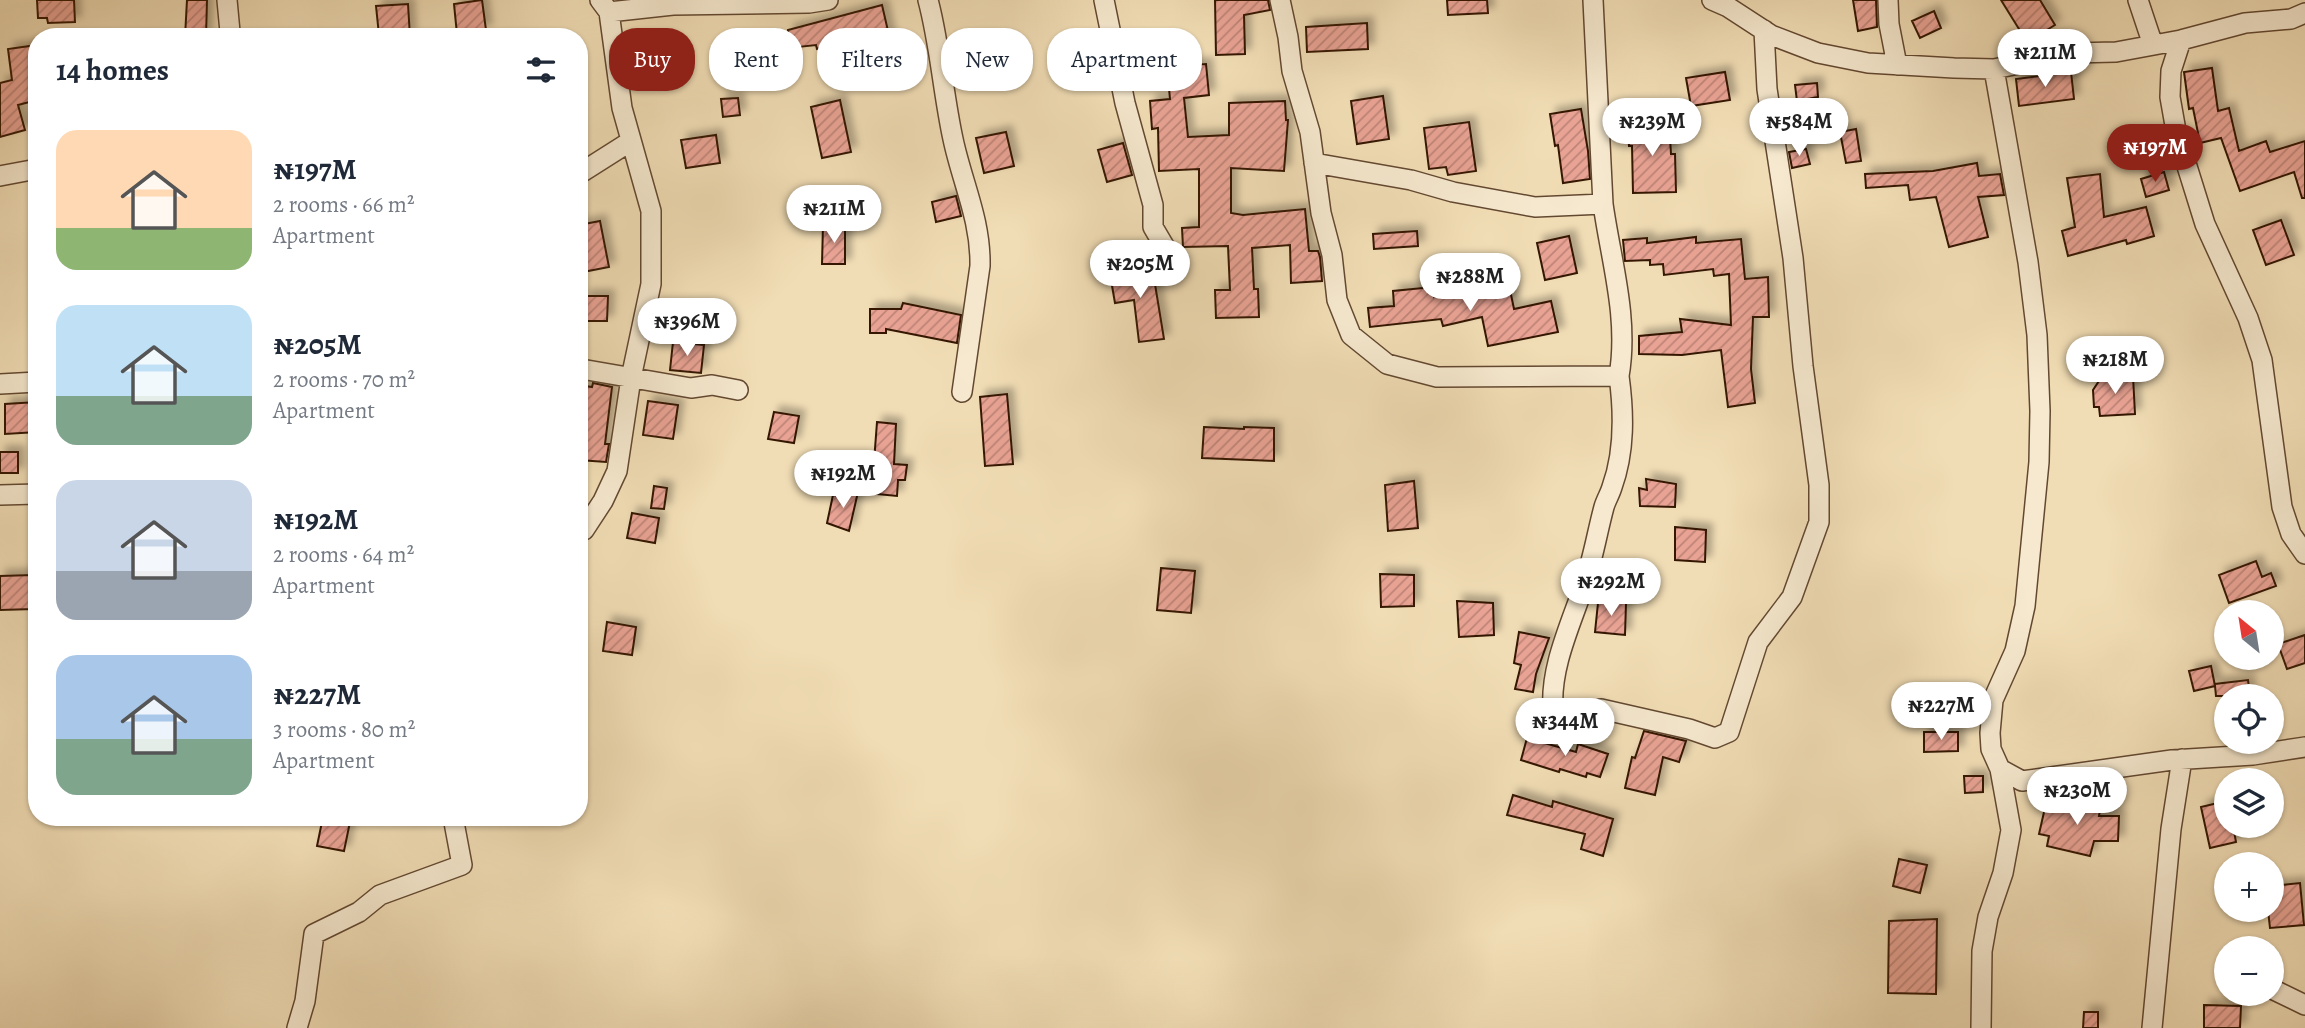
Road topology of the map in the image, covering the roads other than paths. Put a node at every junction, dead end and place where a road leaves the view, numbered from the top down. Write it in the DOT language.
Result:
graph roads {
  1 [pos="227,0"];
  2 [pos="828,0"];
  3 [pos="928,0"];
  4 [pos="1104,0"];
  5 [pos="1280,0"];
  6 [pos="1593,0"];
  7 [pos="1713,0"];
  8 [pos="1888,0"];
  9 [pos="2138,0"];
  10 [pos="604,6"];
  11 [pos="2305,13"];
  12 [pos="230,28"];
  13 [pos="1764,30"];
  14 [pos="2181,40"];
  15 [pos="2153,45"];
  16 [pos="1897,65"];
  17 [pos="1994,69"];
  18 [pos="631,141"];
  19 [pos="1314,163"];
  20 [pos="588,168"];
  21 [pos="28,171"];
  22 [pos="0,176"];
  23 [pos="1603,204"];
  24 [pos="1170,256"];
  25 [pos="588,371"];
  26 [pos="1619,376"];
  27 [pos="631,378"];
  28 [pos="28,382"];
  29 [pos="0,384"];
  30 [pos="738,390"];
  31 [pos="962,392"];
  32 [pos="28,494"];
  33 [pos="0,495"];
  34 [pos="588,524"];
  35 [pos="2305,554"];
  36 [pos="2305,747"];
  37 [pos="2182,759"];
  38 [pos="2000,769"];
  39 [pos="455,826"];
  40 [pos="2284,995"];
  41 [pos="2305,1005"];
  42 [pos="297,1028"];
  43 [pos="1981,1028"];
  44 [pos="2152,1028"];
  1 -- 12 [label="street"];
  2 -- 10 [label="street"];
  3 -- 31 [label="street"];
  4 -- 24 [label="street"];
  5 -- 19 [label="street"];
  6 -- 23 [label="street"];
  7 -- 13 [label="street"];
  8 -- 16 [label="street"];
  9 -- 15 [label="street"];
  10 -- 18 [label="street"];
  11 -- 14 [label="street"];
  13 -- 16 [label="street"];
  13 -- 26 [label="street"];
  14 -- 15 [label="street"];
  14 -- 35 [label="street"];
  15 -- 17 [label="street"];
  16 -- 17 [label="street"];
  17 -- 38 [label="street"];
  18 -- 20 [label="street"];
  18 -- 27 [label="street"];
  19 -- 23 [label="street"];
  19 -- 26 [label="street"];
  21 -- 22 [label="street"];
  23 -- 26 [label="street"];
  25 -- 27 [label="street"];
  27 -- 30 [label="street"];
  27 -- 34 [label="street"];
  28 -- 29 [label="street"];
  32 -- 33 [label="street"];
  36 -- 37 [label="street"];
  37 -- 38 [label="street"];
  37 -- 44 [label="street"];
  38 -- 43 [label="street"];
  39 -- 42 [label="street"];
  40 -- 41 [label="street"];
}
